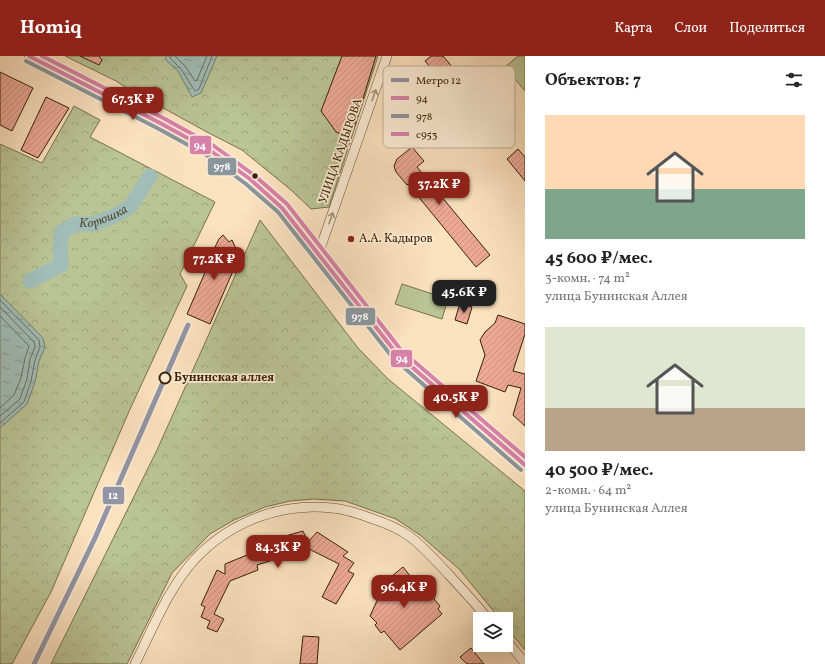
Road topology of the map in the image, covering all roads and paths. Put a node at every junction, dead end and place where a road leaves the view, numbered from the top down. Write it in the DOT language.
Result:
graph roads {
  1 [pos="29,56"];
  2 [pos="387,56"];
  3 [pos="384,66"];
  4 [pos="383,68"];
  5 [pos="318,255"];
  6 [pos="525,465"];
  7 [pos="482,612"];
  8 [pos="513,648"];
  9 [pos="525,663"];
  10 [pos="136,664"];
  1 -- 5 [label="street"];
  3 -- 2 [label="street, УЛИЦА КАДЫРОВА, one-way"];
  5 -- 4 [label="street, УЛИЦА КАДЫРОВА, one-way"];
  5 -- 6 [label="street"];
  7 -- 10 [label="street"];
  8 -- 9 [label="street"];
}
